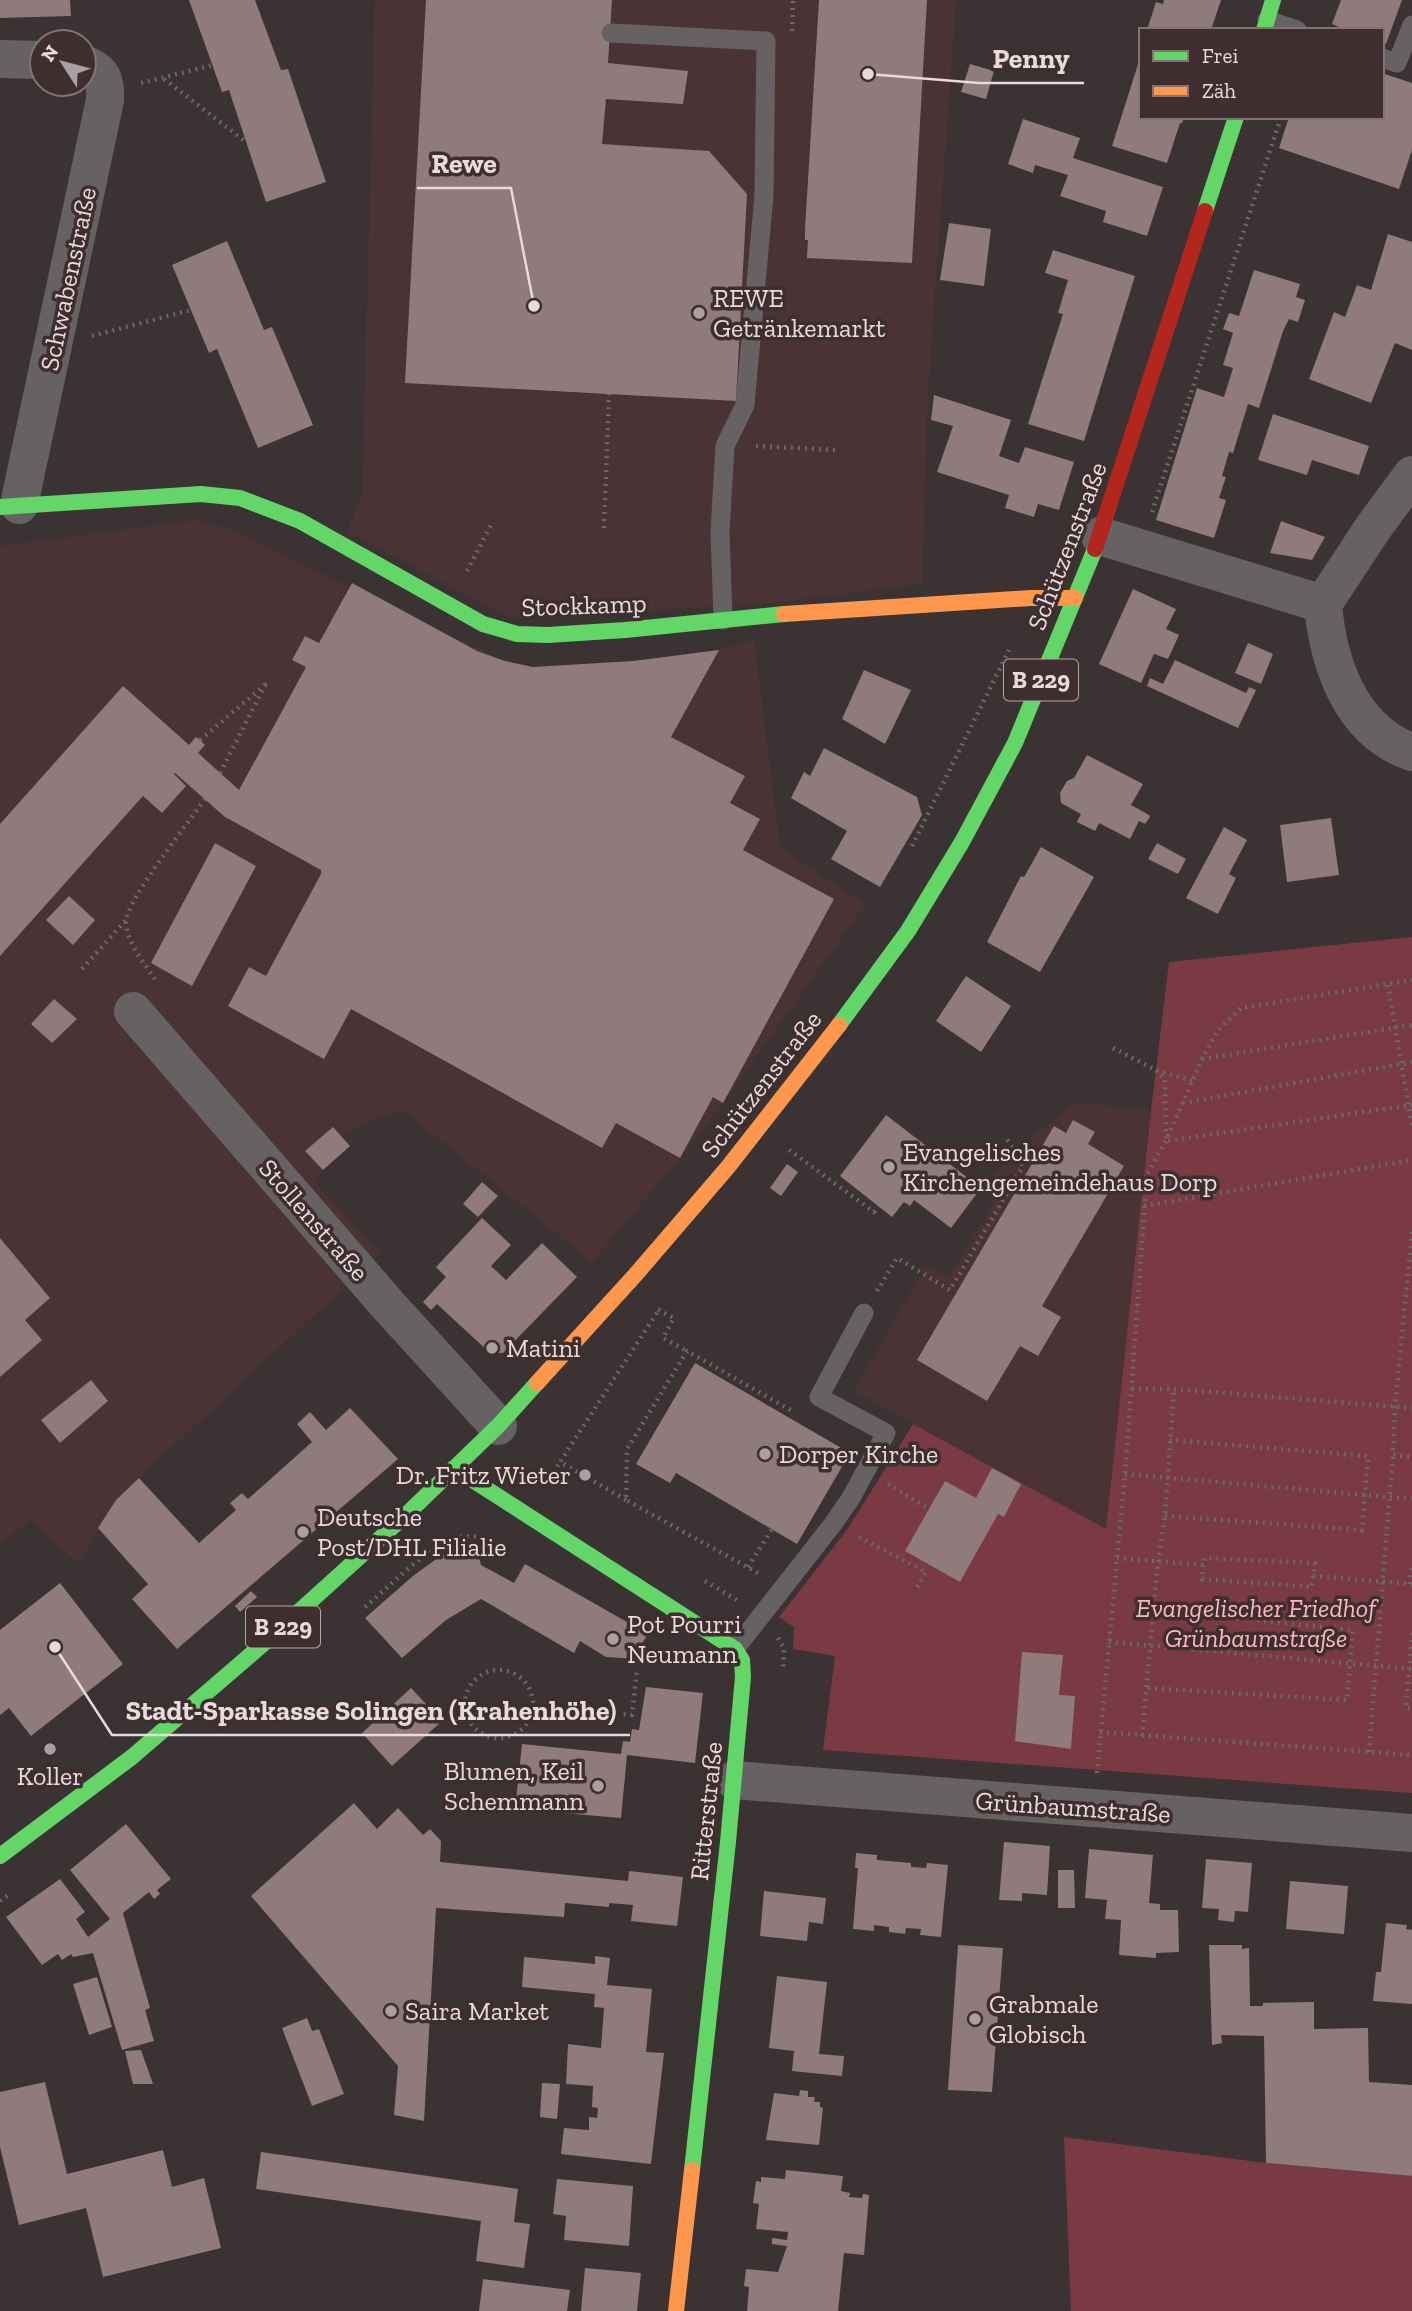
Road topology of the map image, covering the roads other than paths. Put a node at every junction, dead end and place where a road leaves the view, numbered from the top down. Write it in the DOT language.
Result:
graph roads {
  1 [pos="1273,0"];
  2 [pos="1265,25"];
  3 [pos="1412,25"];
  4 [pos="1284,28"];
  5 [pos="611,33"];
  6 [pos="0,59"];
  7 [pos="1384,59"];
  8 [pos="28,60"];
  9 [pos="98,92"];
  10 [pos="1235,119"];
  11 [pos="1412,475"];
  12 [pos="10,506"];
  13 [pos="1100,536"];
  14 [pos="1075,598"];
  15 [pos="1323,604"];
  16 [pos="723,620"];
  17 [pos="1412,752"];
  18 [pos="147,998"];
  19 [pos="864,1313"];
  20 [pos="498,1426"];
  21 [pos="454,1468"];
  22 [pos="735,1648"];
  23 [pos="734,1780"];
  24 [pos="1412,1833"];
  25 [pos="0,1856"];
  26 [pos="676,2311"];
  1 -- 2 [label="main road"];
  2 -- 4 [label="lane"];
  3 -- 7 [label="lane"];
  5 -- 16 [label="lane"];
  6 -- 8 [label="street"];
  9 -- 12 [label="street, Schwabenstraße"];
  10 -- 13 [label="main road, Schützenstraße / B 229"];
  11 -- 15 [label="street"];
  12 -- 16 [label="main road, Stockkamp"];
  13 -- 14 [label="main road, Schützenstraße / B 229"];
  13 -- 15 [label="street"];
  14 -- 16 [label="main road, Stockkamp"];
  14 -- 20 [label="main road, Schützenstraße / B 229"];
  15 -- 17 [label="street"];
  18 -- 20 [label="street, Stollenstraße"];
  19 -- 22 [label="lane"];
  20 -- 21 [label="main road, Schützenstraße / B 229"];
  21 -- 22 [label="main road"];
  21 -- 25 [label="main road, Schützenstraße / B 229"];
  22 -- 23 [label="main road, Ritterstraße"];
  23 -- 24 [label="street, Grünbaumstraße"];
  23 -- 26 [label="main road, Ritterstraße"];
}
